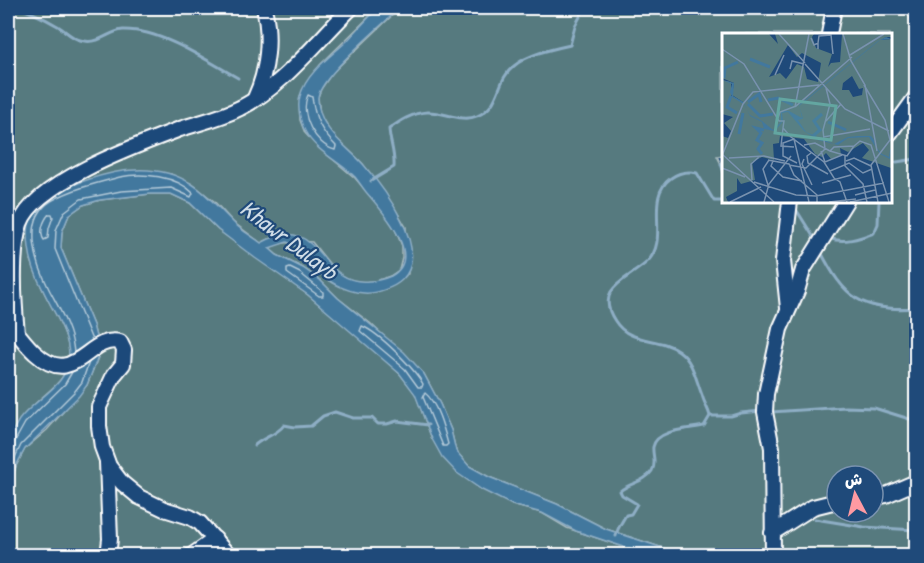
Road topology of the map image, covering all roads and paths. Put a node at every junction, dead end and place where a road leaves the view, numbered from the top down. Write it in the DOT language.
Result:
graph roads {
  1 [pos="264,8"];
  2 [pos="351,8"];
  3 [pos="834,8"];
  4 [pos="829,33"];
  5 [pos="916,97"];
  6 [pos="254,99"];
  7 [pos="891,132"];
  8 [pos="790,202"];
  9 [pos="845,202"];
  10 [pos="788,310"];
  11 [pos="8,321"];
  12 [pos="17,333"];
  13 [pos="107,460"];
  14 [pos="916,482"];
  15 [pos="885,495"];
  16 [pos="825,504"];
  17 [pos="772,533"];
  18 [pos="215,539"];
  19 [pos="108,555"];
  20 [pos="190,555"];
  21 [pos="229,555"];
  22 [pos="773,555"];
  1 -- 6 [label="street"];
  2 -- 6 [label="street"];
  3 -- 4 [label="street"];
  5 -- 7 [label="street"];
  6 -- 12 [label="street"];
  8 -- 10 [label="street"];
  9 -- 10 [label="street"];
  10 -- 17 [label="street"];
  11 -- 12 [label="street"];
  12 -- 13 [label="street"];
  13 -- 18 [label="street"];
  13 -- 19 [label="street"];
  14 -- 15 [label="street"];
  16 -- 17 [label="street"];
  17 -- 22 [label="street"];
  18 -- 20 [label="street"];
  18 -- 21 [label="street"];
}
